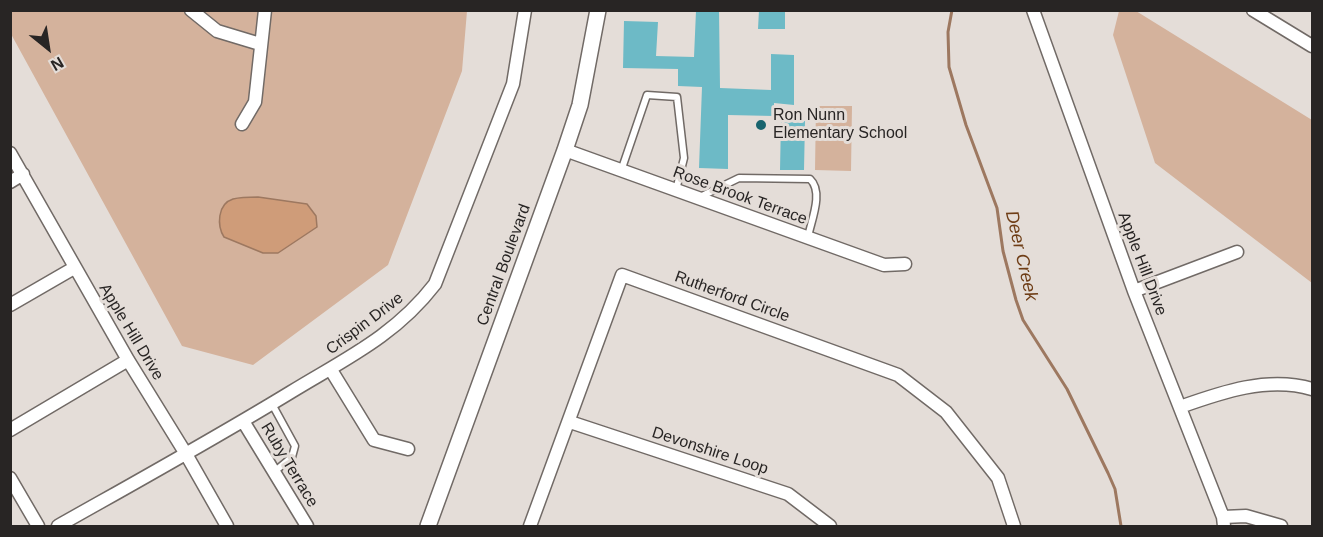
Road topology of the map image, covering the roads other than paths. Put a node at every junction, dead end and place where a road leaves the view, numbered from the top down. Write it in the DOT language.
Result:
graph roads {
  1 [pos="191,10"];
  2 [pos="265,10"];
  3 [pos="525,10"];
  4 [pos="598,10"];
  5 [pos="1033,10"];
  6 [pos="1253,10"];
  7 [pos="260,44"];
  8 [pos="1312,46"];
  9 [pos="242,124"];
  10 [pos="565,150"];
  11 [pos="10,153"];
  12 [pos="621,171"];
  13 [pos="23,174"];
  14 [pos="10,182"];
  15 [pos="676,190"];
  16 [pos="698,198"];
  17 [pos="808,237"];
  18 [pos="1237,252"];
  19 [pos="905,264"];
  20 [pos="74,268"];
  21 [pos="1134,291"];
  22 [pos="10,305"];
  23 [pos="128,360"];
  24 [pos="331,370"];
  25 [pos="1312,389"];
  26 [pos="272,404"];
  27 [pos="1180,407"];
  28 [pos="243,422"];
  29 [pos="570,422"];
  30 [pos="10,430"];
  31 [pos="408,449"];
  32 [pos="186,454"];
  33 [pos="274,472"];
  34 [pos="10,478"];
  35 [pos="1223,522"];
  36 [pos="38,526"];
  37 [pos="58,526"];
  38 [pos="227,526"];
  39 [pos="307,526"];
  40 [pos="428,526"];
  41 [pos="530,526"];
  42 [pos="830,526"];
  43 [pos="1014,526"];
  44 [pos="1281,526"];
  1 -- 7 [label="street"];
  2 -- 7 [label="street"];
  3 -- 24 [label="street, Crispin Drive"];
  4 -- 10 [label="street, Central Boulevard"];
  5 -- 21 [label="street, Apple Hill Drive"];
  6 -- 8 [label="street"];
  7 -- 9 [label="street"];
  10 -- 12 [label="street, Rose Brook Terrace"];
  10 -- 40 [label="street, Central Boulevard"];
  11 -- 13 [label="street, Apple Hill Drive"];
  12 -- 15 [label="street, Rose Brook Terrace"];
  12 -- 15 [label="lane"];
  13 -- 14 [label="street"];
  13 -- 20 [label="street, Apple Hill Drive"];
  15 -- 16 [label="street, Rose Brook Terrace"];
  16 -- 17 [label="street, Rose Brook Terrace"];
  16 -- 17 [label="lane"];
  17 -- 19 [label="street, Rose Brook Terrace"];
  18 -- 21 [label="street"];
  20 -- 22 [label="street"];
  20 -- 23 [label="street, Apple Hill Drive"];
  21 -- 27 [label="street, Apple Hill Drive"];
  23 -- 30 [label="street"];
  23 -- 32 [label="street, Apple Hill Drive"];
  24 -- 26 [label="street, Crispin Drive"];
  24 -- 31 [label="street"];
  25 -- 27 [label="street"];
  26 -- 28 [label="street, Crispin Drive"];
  26 -- 33 [label="lane"];
  27 -- 35 [label="street, Apple Hill Drive"];
  28 -- 32 [label="street, Crispin Drive"];
  28 -- 33 [label="street, Ruby Terrace"];
  29 -- 41 [label="street, Rutherford Circle"];
  29 -- 42 [label="street, Devonshire Loop"];
  29 -- 43 [label="street, Rutherford Circle"];
  32 -- 37 [label="street, Crispin Drive"];
  32 -- 38 [label="street, Apple Hill Drive"];
  33 -- 39 [label="street, Ruby Terrace"];
  34 -- 36 [label="street"];
  35 -- 44 [label="street"];
}
